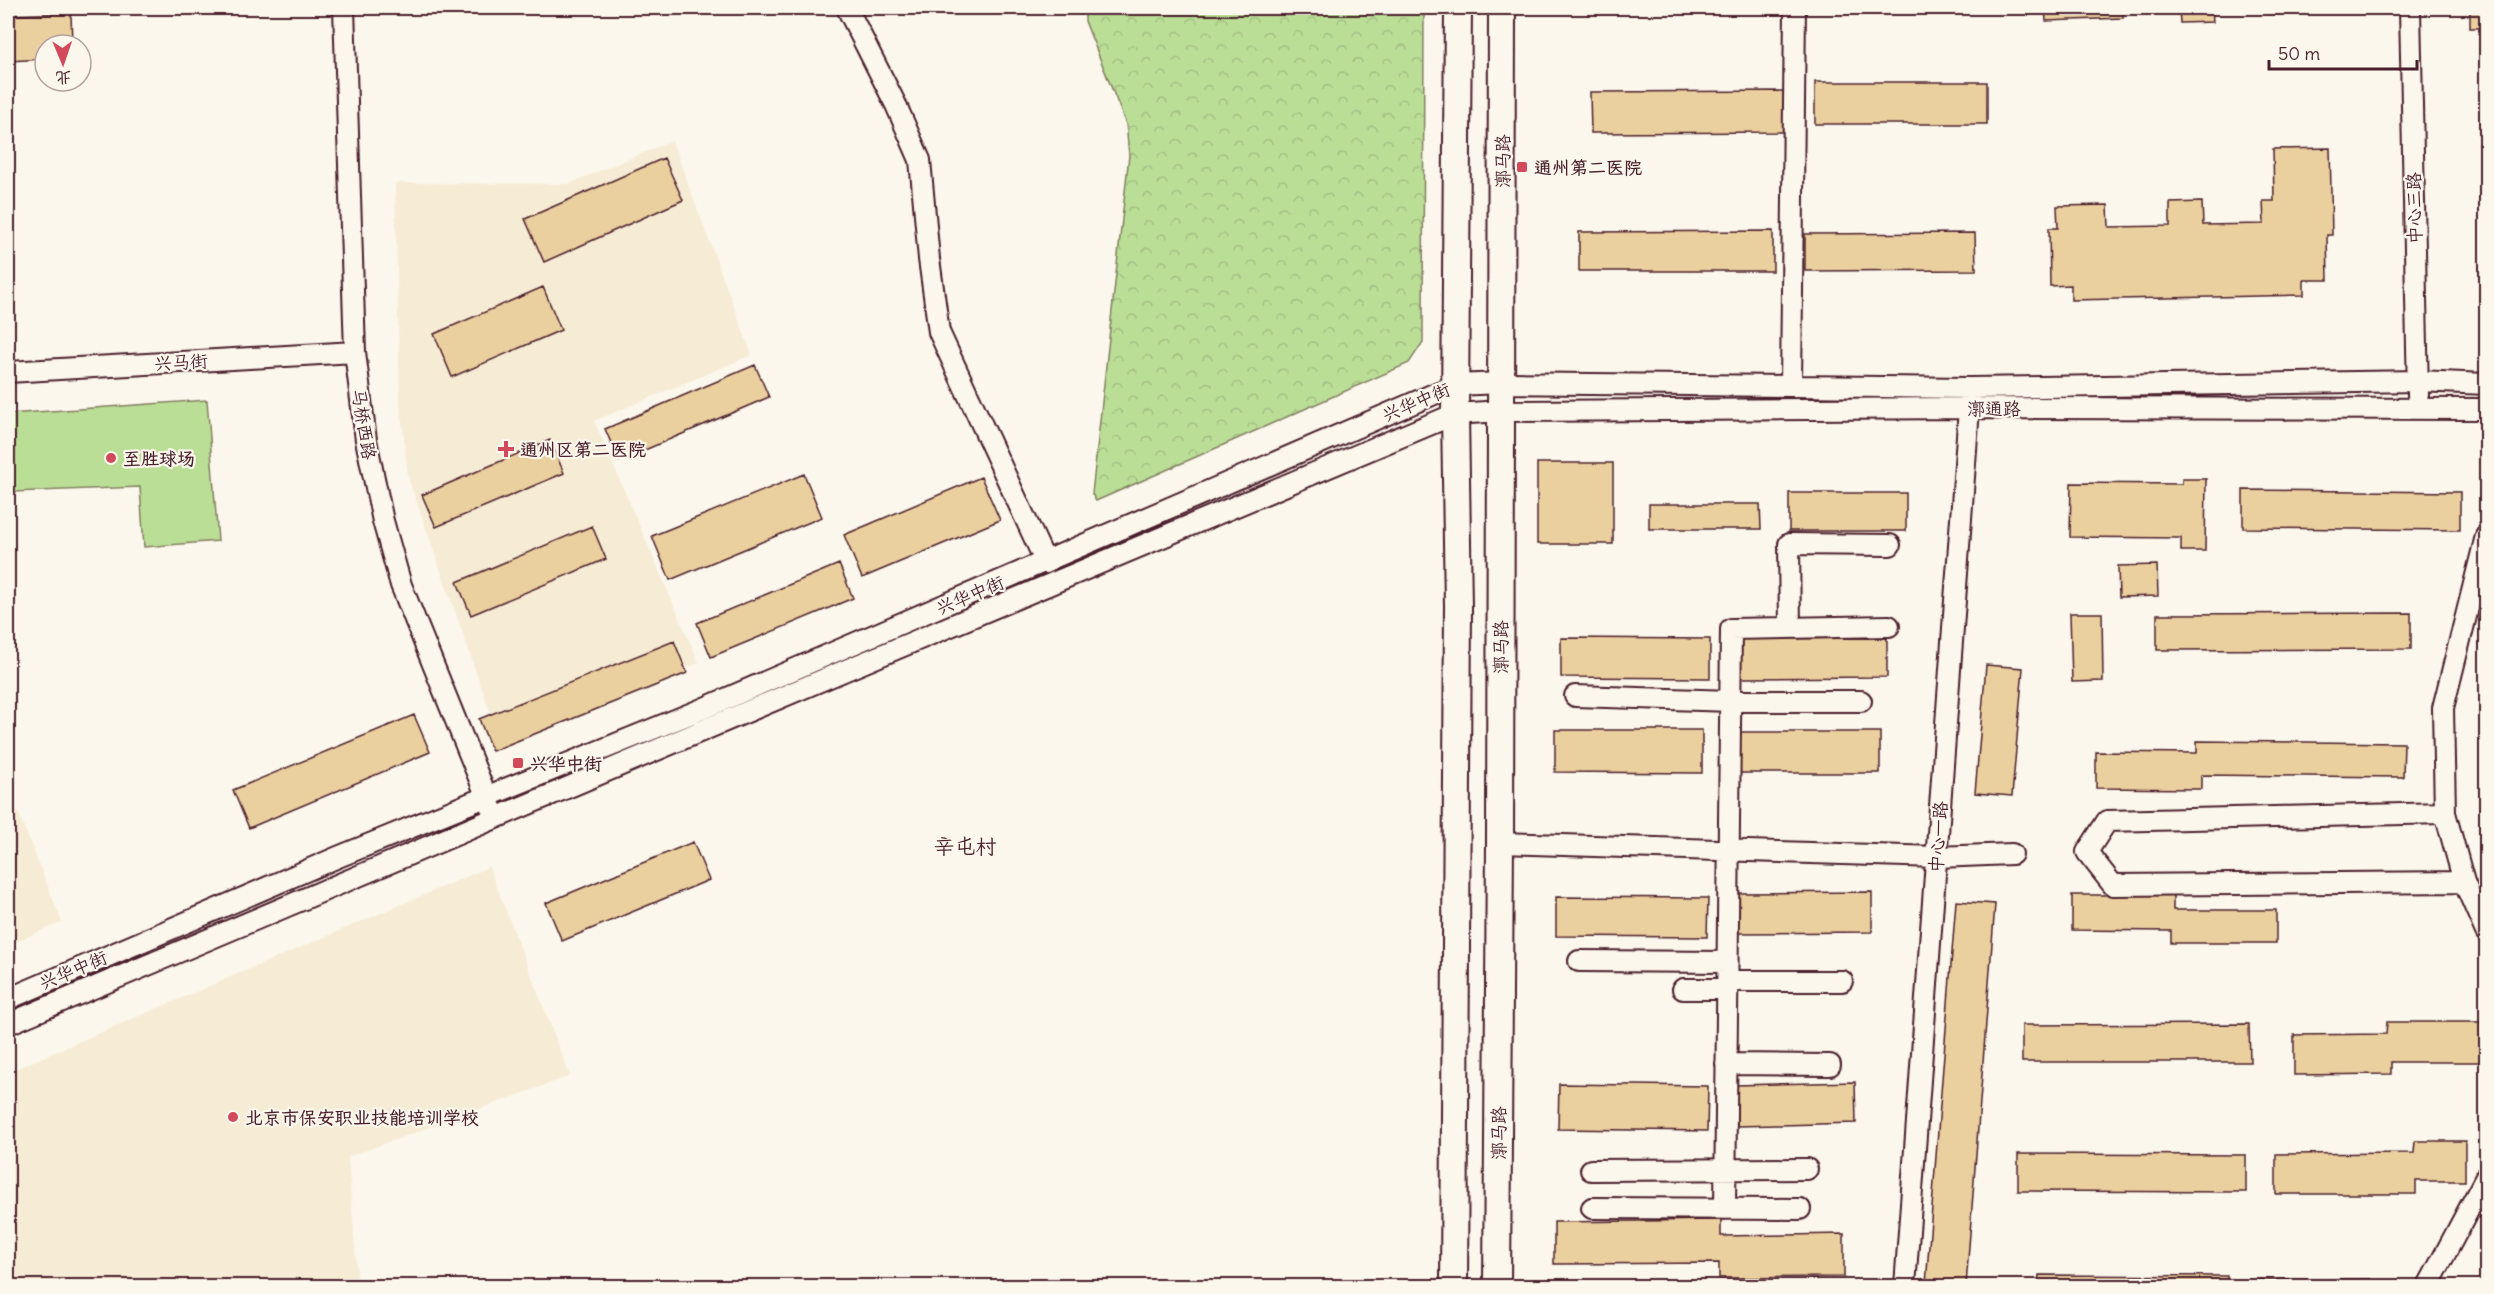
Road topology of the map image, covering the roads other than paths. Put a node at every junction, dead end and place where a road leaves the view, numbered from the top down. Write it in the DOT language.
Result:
graph roads {
  1 [pos="344,8"];
  2 [pos="848,8"];
  3 [pos="1458,8"];
  4 [pos="1502,8"];
  5 [pos="1795,8"];
  6 [pos="2410,8"];
  7 [pos="355,352"];
  8 [pos="8,372"];
  9 [pos="2418,381"];
  10 [pos="1502,383"];
  11 [pos="2487,384"];
  12 [pos="1455,385"];
  13 [pos="1791,386"];
  14 [pos="1970,388"];
  15 [pos="1969,408"];
  16 [pos="2418,408"];
  17 [pos="2487,409"];
  18 [pos="1501,411"];
  19 [pos="1455,414"];
  20 [pos="2487,536"];
  21 [pos="1890,544"];
  22 [pos="1046,562"];
  23 [pos="1889,626"];
  24 [pos="1790,628"];
  25 [pos="1575,696"];
  26 [pos="1731,701"];
  27 [pos="1861,701"];
  28 [pos="487,798"];
  29 [pos="2445,813"];
  30 [pos="496,819"];
  31 [pos="1500,843"];
  32 [pos="1728,850"];
  33 [pos="2012,854"];
  34 [pos="1936,856"];
  35 [pos="2464,882"];
  36 [pos="2487,932"];
  37 [pos="1579,961"];
  38 [pos="1727,977"];
  39 [pos="1842,981"];
  40 [pos="1683,989"];
  41 [pos="8,999"];
  42 [pos="8,1024"];
  43 [pos="1726,1064"];
  44 [pos="1830,1065"];
  45 [pos="1807,1169"];
  46 [pos="1592,1170"];
  47 [pos="1726,1170"];
  48 [pos="2487,1177"];
  49 [pos="1592,1208"];
  50 [pos="1725,1209"];
  51 [pos="1800,1209"];
  52 [pos="1454,1287"];
  53 [pos="1497,1287"];
  54 [pos="1905,1287"];
  55 [pos="2428,1287"];
  1 -- 7 [label="street, 马桥西路"];
  2 -- 22 [label="street"];
  3 -- 12 [label="main road"];
  4 -- 10 [label="main road, 漷马路"];
  5 -- 13 [label="street"];
  6 -- 9 [label="street, 中心三路"];
  7 -- 8 [label="street, 兴马街"];
  7 -- 28 [label="street, 马桥西路"];
  9 -- 11 [label="street, 漷通路"];
  9 -- 14 [label="street, 漷通路"];
  9 -- 16 [label="street, 中心三路"];
  10 -- 12 [label="street, 兴华中街"];
  10 -- 13 [label="street, 漷通路"];
  10 -- 18 [label="main road, 漷马路"];
  12 -- 19 [label="main road"];
  12 -- 22 [label="street, 兴华中街"];
  13 -- 14 [label="street, 漷通路"];
  14 -- 15 [label="street, 中心一路"];
  15 -- 16 [label="street, 漷通路"];
  15 -- 18 [label="street, 漷通路"];
  15 -- 34 [label="street, 中心一路"];
  16 -- 17 [label="street, 漷通路"];
  18 -- 19 [label="street, 兴华中街"];
  18 -- 31 [label="main road, 漷马路"];
  19 -- 30 [label="street, 兴华中街"];
  19 -- 52 [label="main road"];
  20 -- 29 [label="street"];
  21 -- 24 [label="street"];
  22 -- 28 [label="street, 兴华中街"];
  23 -- 24 [label="street"];
  24 -- 26 [label="street"];
  25 -- 26 [label="street"];
  26 -- 27 [label="street"];
  26 -- 32 [label="street"];
  28 -- 30 [label="street, 马桥西路"];
  28 -- 41 [label="street, 兴华中街"];
  29 -- 35 [label="street"];
  29 -- 35 [label="street"];
  30 -- 42 [label="street, 兴华中街"];
  31 -- 32 [label="street"];
  31 -- 53 [label="main road, 漷马路"];
  32 -- 34 [label="street"];
  32 -- 38 [label="street"];
  33 -- 34 [label="street"];
  34 -- 54 [label="street, 中心一路"];
  35 -- 36 [label="street"];
  37 -- 38 [label="street"];
  38 -- 39 [label="street"];
  38 -- 40 [label="street"];
  38 -- 43 [label="street"];
  43 -- 44 [label="street"];
  43 -- 47 [label="street"];
  45 -- 47 [label="street"];
  46 -- 47 [label="street"];
  47 -- 50 [label="street"];
  48 -- 55 [label="street"];
  49 -- 50 [label="street"];
  50 -- 51 [label="street"];
}
